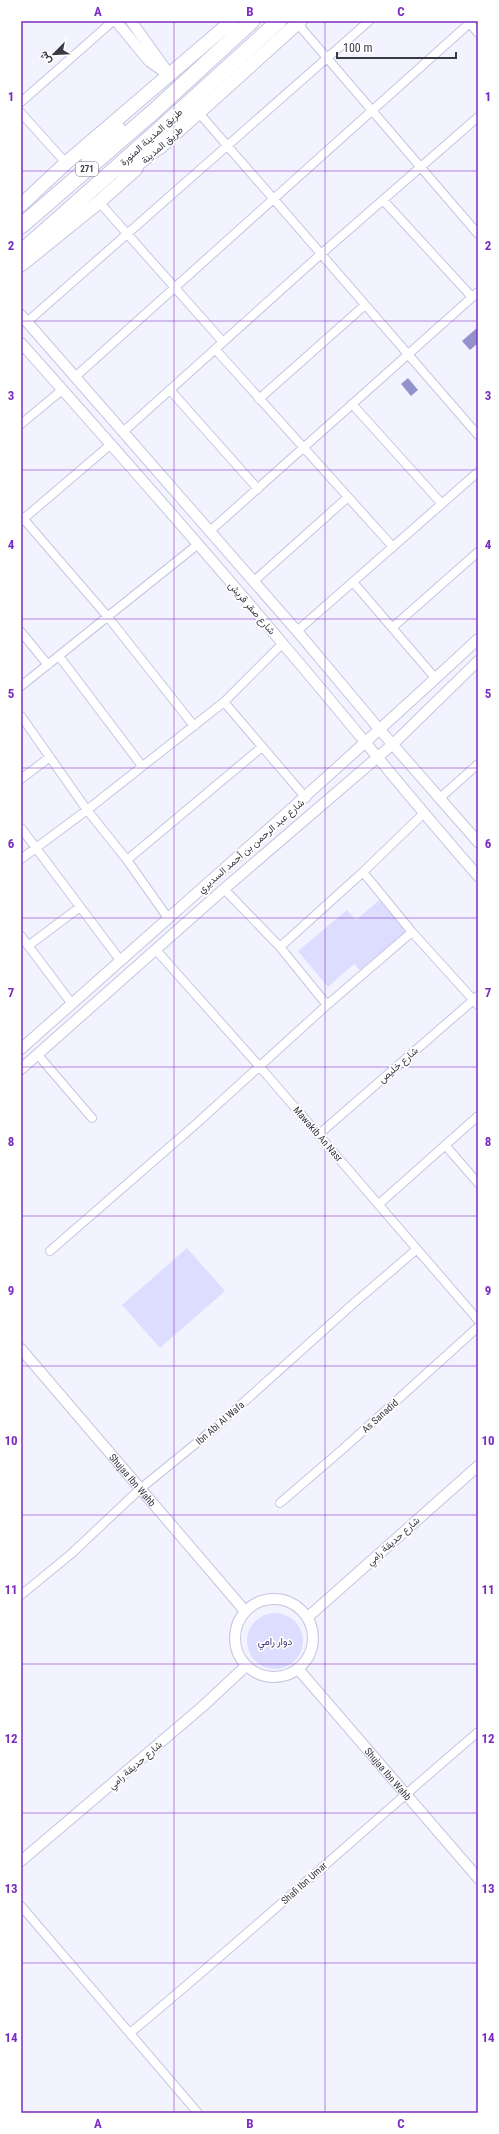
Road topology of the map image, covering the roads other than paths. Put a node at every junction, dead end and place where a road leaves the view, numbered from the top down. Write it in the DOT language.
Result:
graph roads {
  1 [pos="113,21"];
  2 [pos="116,21"];
  3 [pos="132,21"];
  4 [pos="232,21"];
  5 [pos="252,21"];
  6 [pos="278,21"];
  7 [pos="369,21"];
  8 [pos="298,22"];
  9 [pos="470,22"];
  10 [pos="478,33"];
  11 [pos="326,59"];
  12 [pos="170,76"];
  13 [pos="21,102"];
  14 [pos="371,111"];
  15 [pos="21,112"];
  16 [pos="199,114"];
  17 [pos="478,117"];
  18 [pos="164,134"];
  19 [pos="227,147"];
  20 [pos="66,163"];
  21 [pos="420,167"];
  22 [pos="273,199"];
  23 [pos="383,200"];
  24 [pos="99,202"];
  25 [pos="21,205"];
  26 [pos="38,211"];
  27 [pos="21,226"];
  28 [pos="478,234"];
  29 [pos="126,235"];
  30 [pos="26,248"];
  31 [pos="320,254"];
  32 [pos="21,265"];
  33 [pos="174,288"];
  34 [pos="475,294"];
  35 [pos="365,305"];
  36 [pos="24,319"];
  37 [pos="223,342"];
  38 [pos="21,343"];
  39 [pos="46,344"];
  40 [pos="215,350"];
  41 [pos="408,354"];
  42 [pos="33,356"];
  43 [pos="75,377"];
  44 [pos="62,390"];
  45 [pos="170,390"];
  46 [pos="259,399"];
  47 [pos="352,404"];
  48 [pos="21,424"];
  49 [pos="124,432"];
  50 [pos="478,435"];
  51 [pos="110,445"];
  52 [pos="303,448"];
  53 [pos="478,472"];
  54 [pos="258,489"];
  55 [pos="348,497"];
  56 [pos="442,504"];
  57 [pos="22,519"];
  58 [pos="210,531"];
  59 [pos="197,545"];
  60 [pos="392,547"];
  61 [pos="478,552"];
  62 [pos="234,558"];
  63 [pos="220,571"];
  64 [pos="254,581"];
  65 [pos="353,582"];
  66 [pos="108,617"];
  67 [pos="393,627"];
  68 [pos="297,630"];
  69 [pos="21,632"];
  70 [pos="478,639"];
  71 [pos="283,643"];
  72 [pos="59,656"];
  73 [pos="478,661"];
  74 [pos="48,664"];
  75 [pos="436,679"];
  76 [pos="21,686"];
  77 [pos="224,702"];
  78 [pos="21,716"];
  79 [pos="194,726"];
  80 [pos="380,730"];
  81 [pos="366,744"];
  82 [pos="393,744"];
  83 [pos="262,747"];
  84 [pos="50,757"];
  85 [pos="378,757"];
  86 [pos="478,764"];
  87 [pos="142,766"];
  88 [pos="21,779"];
  89 [pos="306,798"];
  90 [pos="440,798"];
  91 [pos="87,810"];
  92 [pos="423,814"];
  93 [pos="21,828"];
  94 [pos="478,842"];
  95 [pos="35,848"];
  96 [pos="21,859"];
  97 [pos="128,860"];
  98 [pos="363,872"];
  99 [pos="478,876"];
  100 [pos="224,889"];
  101 [pos="80,906"];
  102 [pos="168,918"];
  103 [pos="412,932"];
  104 [pos="21,936"];
  105 [pos="28,946"];
  106 [pos="280,947"];
  107 [pos="156,950"];
  108 [pos="120,960"];
  109 [pos="477,1000"];
  110 [pos="72,1004"];
  111 [pos="327,1005"];
  112 [pos="21,1049"];
  113 [pos="38,1055"];
  114 [pos="260,1067"];
  115 [pos="21,1069"];
  116 [pos="478,1116"];
  117 [pos="92,1118"];
  118 [pos="318,1135"];
  119 [pos="445,1145"];
  120 [pos="478,1183"];
  121 [pos="379,1204"];
  122 [pos="417,1249"];
  123 [pos="50,1251"];
  124 [pos="478,1320"];
  125 [pos="478,1327"];
  126 [pos="21,1349"];
  127 [pos="478,1466"];
  128 [pos="140,1489"];
  129 [pos="280,1503"];
  130 [pos="21,1595"];
  131 [pos="245,1611"];
  132 [pos="308,1617"];
  133 [pos="246,1666"];
  134 [pos="299,1670"];
  135 [pos="478,1732"];
  136 [pos="406,1794"];
  137 [pos="21,1861"];
  138 [pos="478,1878"];
  139 [pos="21,1906"];
  140 [pos="130,2033"];
  141 [pos="198,2113"];
  1 -- 13 [label="street"];
  2 -- 12 [label="street"];
  3 -- 12 [label="street"];
  4 -- 12 [label="main road"];
  5 -- 26 [label="highway, طريق المدينة المنورة / 271"];
  6 -- 18 [label="highway, طريق المدينة المنورة / 271"];
  7 -- 11 [label="street"];
  8 -- 11 [label="street"];
  8 -- 16 [label="main road, طريق المدينة"];
  9 -- 10 [label="street"];
  9 -- 14 [label="street"];
  11 -- 14 [label="street"];
  11 -- 19 [label="street"];
  12 -- 20 [label="main road"];
  12 -- 26 [label="main road"];
  14 -- 21 [label="street"];
  14 -- 22 [label="street"];
  15 -- 20 [label="street"];
  16 -- 18 [label="main road, طريق المدينة"];
  16 -- 19 [label="street"];
  17 -- 21 [label="street"];
  18 -- 24 [label="main road, طريق المدينة"];
  18 -- 30 [label="highway, طريق المدينة المنورة / 271"];
  19 -- 22 [label="street"];
  19 -- 29 [label="street"];
  20 -- 25 [label="main road"];
  21 -- 23 [label="street"];
  21 -- 28 [label="street"];
  22 -- 31 [label="street"];
  22 -- 33 [label="street"];
  23 -- 31 [label="street"];
  23 -- 34 [label="street"];
  24 -- 29 [label="street"];
  24 -- 32 [label="main road, طريق المدينة"];
  26 -- 27 [label="highway, طريق المدينة المنورة / 271"];
  29 -- 33 [label="street"];
  29 -- 36 [label="street"];
  31 -- 35 [label="street"];
  31 -- 37 [label="street"];
  33 -- 37 [label="street"];
  33 -- 43 [label="street"];
  34 -- 41 [label="street"];
  35 -- 41 [label="street"];
  35 -- 46 [label="street"];
  36 -- 39 [label="street, شارع صقر قريش"];
  37 -- 40 [label="street"];
  38 -- 42 [label="street, شارع صقر قريش"];
  39 -- 42 [label="street"];
  39 -- 43 [label="street, شارع صقر قريش"];
  40 -- 45 [label="street"];
  40 -- 46 [label="street"];
  41 -- 47 [label="street"];
  41 -- 50 [label="street"];
  42 -- 44 [label="street, شارع صقر قريش"];
  43 -- 49 [label="street, شارع صقر قريش"];
  44 -- 48 [label="street"];
  44 -- 51 [label="street, شارع صقر قريش"];
  45 -- 49 [label="street"];
  45 -- 54 [label="street"];
  46 -- 52 [label="street"];
  47 -- 52 [label="street"];
  47 -- 56 [label="street"];
  49 -- 58 [label="street, شارع صقر قريش"];
  51 -- 57 [label="street"];
  51 -- 59 [label="street, شارع صقر قريش"];
  52 -- 54 [label="street"];
  52 -- 55 [label="street"];
  53 -- 56 [label="street"];
  54 -- 58 [label="street"];
  55 -- 60 [label="street"];
  55 -- 64 [label="street"];
  56 -- 60 [label="street"];
  57 -- 66 [label="street"];
  58 -- 62 [label="street, شارع صقر قريش"];
  59 -- 63 [label="street, شارع صقر قريش"];
  59 -- 66 [label="street"];
  60 -- 65 [label="street"];
  61 -- 67 [label="street"];
  62 -- 63 [label="street"];
  62 -- 64 [label="street, شارع صقر قريش"];
  63 -- 71 [label="street, شارع صقر قريش"];
  64 -- 68 [label="street, شارع صقر قريش"];
  65 -- 67 [label="street"];
  65 -- 68 [label="street"];
  66 -- 72 [label="street"];
  66 -- 79 [label="street"];
  67 -- 75 [label="street"];
  68 -- 80 [label="street, شارع صقر قريش"];
  69 -- 74 [label="street"];
  70 -- 75 [label="street, شارع عبد الرحمن بن أحمد السديري"];
  71 -- 77 [label="street"];
  71 -- 81 [label="street, شارع صقر قريش"];
  72 -- 74 [label="street"];
  72 -- 87 [label="street"];
  73 -- 82 [label="street, شارع عبد الرحمن بن أحمد السديري"];
  74 -- 76 [label="street"];
  75 -- 80 [label="street, شارع عبد الرحمن بن أحمد السديري"];
  77 -- 79 [label="street"];
  77 -- 83 [label="street"];
  78 -- 84 [label="street"];
  79 -- 87 [label="street"];
  80 -- 81 [label="street, شارع عبد الرحمن بن أحمد السديري"];
  80 -- 82 [label="street, شارع صقر قريش"];
  81 -- 85 [label="street, شارع صقر قريش"];
  81 -- 89 [label="street, شارع عبد الرحمن بن أحمد السديري"];
  82 -- 85 [label="street, شارع عبد الرحمن بن أحمد السديري"];
  82 -- 90 [label="street, شارع صقر قريش"];
  83 -- 89 [label="street"];
  83 -- 97 [label="street"];
  84 -- 88 [label="street"];
  84 -- 91 [label="street"];
  85 -- 92 [label="street, شارع صقر قريش"];
  85 -- 100 [label="street, شارع عبد الرحمن بن أحمد السديري"];
  86 -- 90 [label="street"];
  87 -- 91 [label="street"];
  89 -- 102 [label="street, شارع عبد الرحمن بن أحمد السديري"];
  90 -- 94 [label="street, شارع صقر قريش"];
  91 -- 95 [label="street"];
  91 -- 97 [label="street"];
  92 -- 98 [label="street"];
  92 -- 99 [label="street, شارع صقر قريش"];
  93 -- 95 [label="street"];
  95 -- 96 [label="street"];
  95 -- 101 [label="street"];
  97 -- 102 [label="street"];
  98 -- 103 [label="street"];
  98 -- 106 [label="street"];
  100 -- 106 [label="street"];
  100 -- 107 [label="street, شارع عبد الرحمن بن أحمد السديري"];
  101 -- 105 [label="street"];
  101 -- 108 [label="street"];
  102 -- 108 [label="street, شارع عبد الرحمن بن أحمد السديري"];
  103 -- 109 [label="street"];
  103 -- 111 [label="street"];
  104 -- 105 [label="street"];
  105 -- 110 [label="street"];
  106 -- 111 [label="street"];
  107 -- 113 [label="street, شارع عبد الرحمن بن أحمد السديري"];
  107 -- 114 [label="street, Mawakib An Nasr"];
  108 -- 110 [label="street, شارع عبد الرحمن بن أحمد السديري"];
  109 -- 118 [label="street, شارع خليص"];
  110 -- 112 [label="street, شارع عبد الرحمن بن أحمد السديري"];
  111 -- 114 [label="street"];
  113 -- 115 [label="street, شارع عبد الرحمن بن أحمد السديري"];
  113 -- 117 [label="street"];
  114 -- 118 [label="street, Mawakib An Nasr"];
  114 -- 123 [label="street"];
  116 -- 119 [label="street"];
  118 -- 121 [label="street, Mawakib An Nasr"];
  119 -- 120 [label="street"];
  119 -- 121 [label="street"];
  121 -- 122 [label="street, Mawakib An Nasr"];
  122 -- 124 [label="street, Mawakib An Nasr"];
  122 -- 128 [label="street, Ibn Abi Al Wafa"];
  125 -- 129 [label="street, As Sanadid"];
  126 -- 128 [label="street, Shujaa Ibn Wahb"];
  127 -- 132 [label="street, شارع حديقة رامي"];
  128 -- 130 [label="street, Ibn Abi Al Wafa"];
  128 -- 131 [label="street, Shujaa Ibn Wahb"];
  131 -- 132 [label="street"];
  131 -- 133 [label="street"];
  132 -- 134 [label="street"];
  133 -- 134 [label="street"];
  133 -- 137 [label="street, شارع حديقة رامي"];
  134 -- 136 [label="street, Shujaa Ibn Wahb"];
  135 -- 136 [label="street, Shafi Ibn Umar"];
  136 -- 138 [label="street, Shujaa Ibn Wahb"];
  136 -- 140 [label="street, Shafi Ibn Umar"];
  139 -- 140 [label="street"];
  140 -- 141 [label="street"];
}
